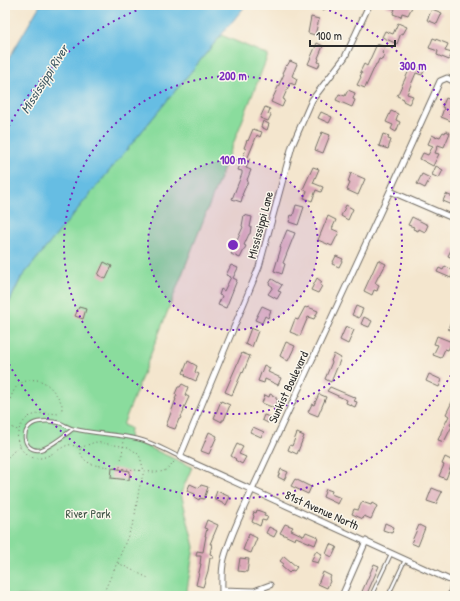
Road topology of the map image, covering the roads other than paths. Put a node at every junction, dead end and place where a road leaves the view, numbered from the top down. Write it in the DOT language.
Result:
graph roads {
  1 [pos="368,5"];
  2 [pos="455,82"];
  3 [pos="390,191"];
  4 [pos="455,219"];
  5 [pos="73,429"];
  6 [pos="180,457"];
  7 [pos="252,490"];
  8 [pos="366,541"];
  9 [pos="392,553"];
  10 [pos="406,560"];
  11 [pos="455,580"];
  12 [pos="270,585"];
  13 [pos="222,593"];
  14 [pos="342,596"];
  15 [pos="372,596"];
  16 [pos="388,596"];
  17 [pos="451,596"];
  1 -- 6 [label="street, Mississippi Lane"];
  2 -- 3 [label="street, Sunkist Boulevard"];
  3 -- 4 [label="street"];
  3 -- 7 [label="street, Sunkist Boulevard"];
  5 -- 5 [label="lane"];
  5 -- 6 [label="lane"];
  6 -- 7 [label="street, 81st Avenue North"];
  7 -- 8 [label="street, 81st Avenue North"];
  7 -- 13 [label="street, Sunkist Boulevard"];
  8 -- 9 [label="street, 81st Avenue North"];
  8 -- 14 [label="street"];
  9 -- 10 [label="street, 81st Avenue North"];
  9 -- 15 [label="lane"];
  10 -- 11 [label="street, 81st Avenue North"];
  10 -- 16 [label="lane"];
  11 -- 17 [label="street"];
  12 -- 13 [label="street"];
}
